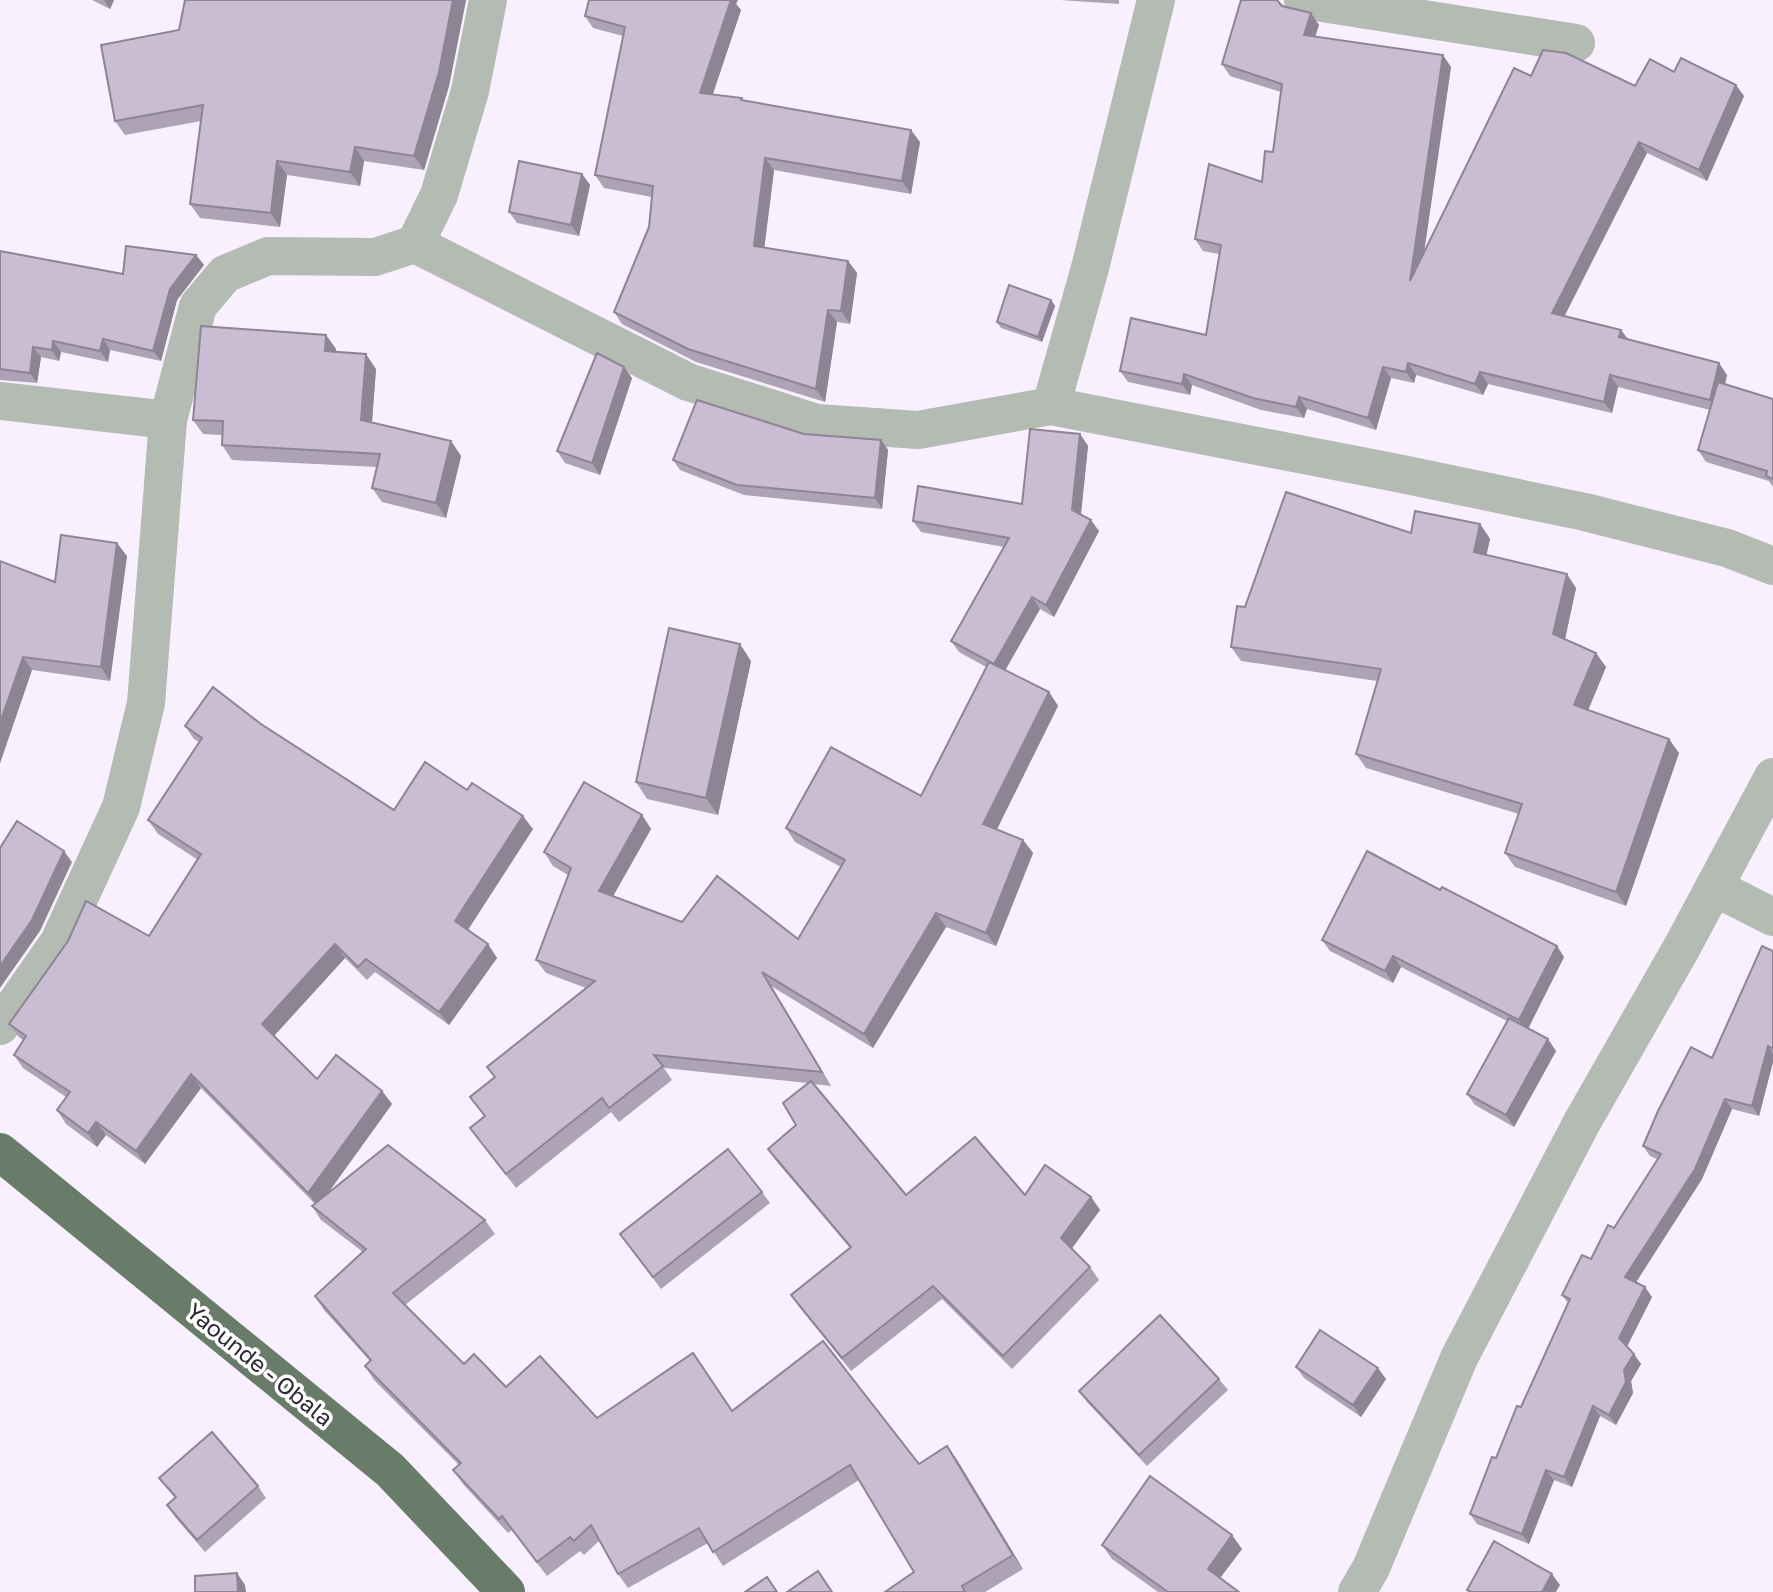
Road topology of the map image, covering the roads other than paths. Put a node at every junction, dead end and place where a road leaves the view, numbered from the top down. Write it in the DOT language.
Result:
graph roads {
  1 [pos="488,0"];
  2 [pos="1156,0"];
  3 [pos="1303,0"];
  4 [pos="1576,43"];
  5 [pos="415,244"];
  6 [pos="0,401"];
  7 [pos="1051,406"];
  8 [pos="167,420"];
  9 [pos="1773,566"];
  10 [pos="1773,777"];
  11 [pos="1714,887"];
  12 [pos="1773,918"];
  13 [pos="0,1026"];
  14 [pos="0,1152"];
  15 [pos="506,1592"];
  16 [pos="1357,1592"];
  1 -- 5 [label="street"];
  2 -- 7 [label="street"];
  3 -- 4 [label="street"];
  5 -- 7 [label="street"];
  5 -- 8 [label="street"];
  6 -- 8 [label="street"];
  7 -- 9 [label="street"];
  8 -- 13 [label="street"];
  10 -- 11 [label="street"];
  11 -- 12 [label="street"];
  11 -- 16 [label="street"];
  14 -- 15 [label="highway, Yaounde - Obala"];
}
